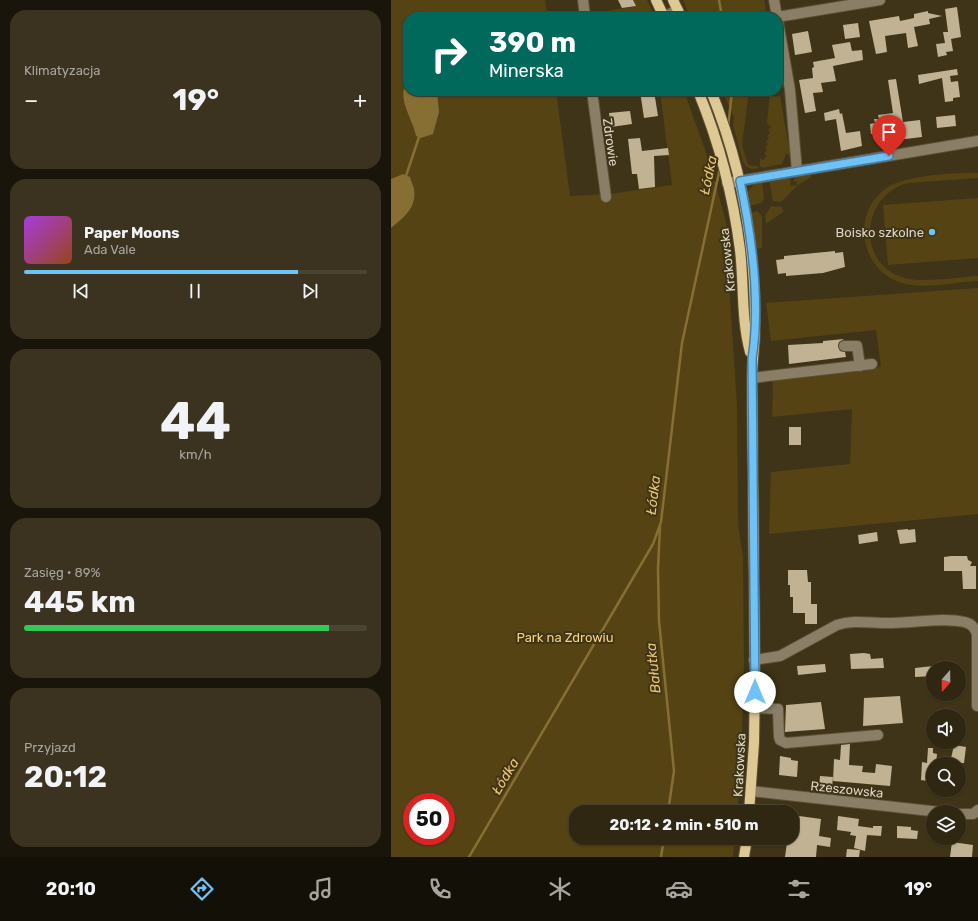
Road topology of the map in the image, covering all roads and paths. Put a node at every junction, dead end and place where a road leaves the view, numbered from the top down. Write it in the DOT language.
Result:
graph roads {
  1 [pos="583,0"];
  2 [pos="656,0"];
  3 [pos="673,0"];
  4 [pos="774,0"];
  5 [pos="880,0"];
  6 [pos="584,12"];
  7 [pos="662,12"];
  8 [pos="678,12"];
  9 [pos="776,12"];
  10 [pos="783,16"];
  11 [pos="783,50"];
  12 [pos="593,96"];
  13 [pos="700,96"];
  14 [pos="713,96"];
  15 [pos="978,141"];
  16 [pos="797,171"];
  17 [pos="727,179"];
  18 [pos="740,181"];
  19 [pos="606,197"];
  20 [pos="844,346"];
  21 [pos="752,359"];
  22 [pos="872,364"];
  23 [pos="860,366"];
  24 [pos="752,378"];
  25 [pos="754,660"];
  26 [pos="977,706"];
  27 [pos="754,708"];
  28 [pos="878,735"];
  29 [pos="751,791"];
  30 [pos="750,805"];
  31 [pos="926,810"];
  32 [pos="978,810"];
  33 [pos="966,814"];
  34 [pos="746,845"];
  35 [pos="744,857"];
  1 -- 6 [label="street"];
  2 -- 7 [label="main road"];
  3 -- 8 [label="main road"];
  4 -- 9 [label="street"];
  5 -- 10 [label="street"];
  11 -- 16 [label="street"];
  12 -- 19 [label="street, Zdrowie"];
  13 -- 17 [label="main road, Krakowska"];
  14 -- 18 [label="main road, Krakowska"];
  15 -- 16 [label="street"];
  16 -- 18 [label="street"];
  17 -- 18 [label="street"];
  17 -- 21 [label="main road, Krakowska"];
  18 -- 21 [label="main road, Krakowska"];
  20 -- 23 [label="street"];
  21 -- 24 [label="main road, Krakowska"];
  22 -- 23 [label="street"];
  23 -- 24 [label="street"];
  24 -- 25 [label="main road, Krakowska"];
  25 -- 26 [label="street"];
  25 -- 27 [label="main road, Krakowska"];
  27 -- 28 [label="street"];
  27 -- 29 [label="main road, Krakowska"];
  29 -- 30 [label="main road, Krakowska"];
  29 -- 31 [label="street, Rzeszowska"];
  32 -- 33 [label="street"];
  34 -- 35 [label="main road"];
}
